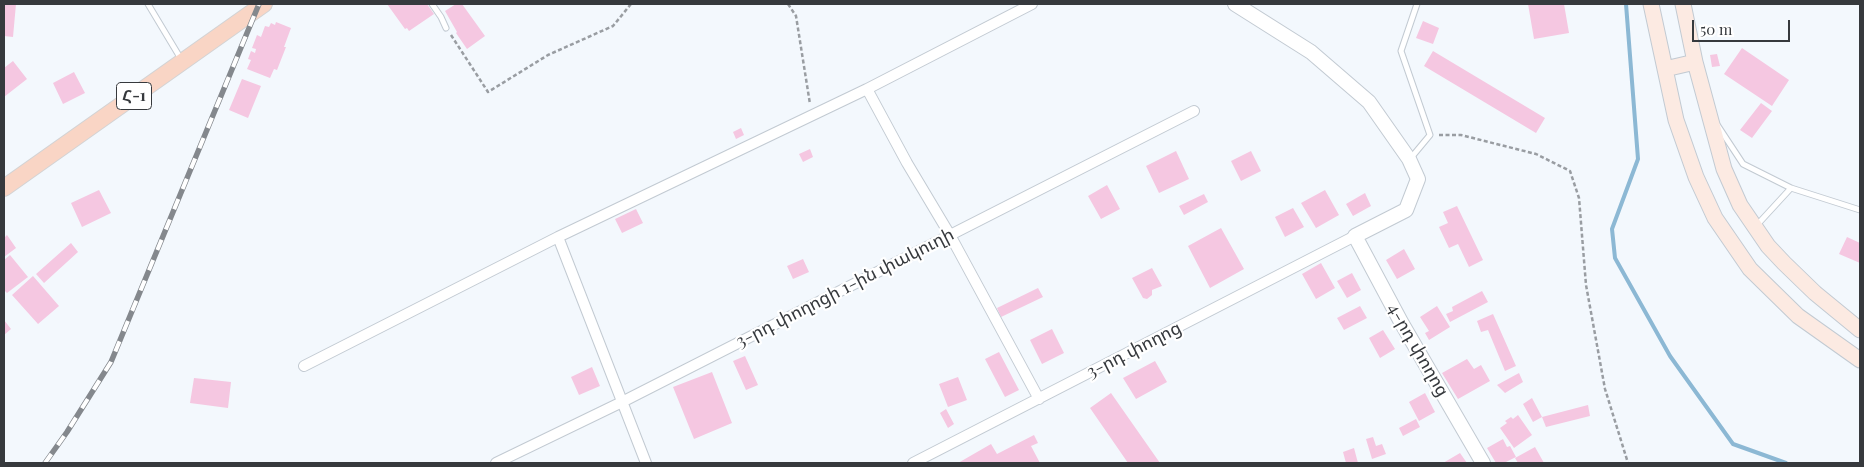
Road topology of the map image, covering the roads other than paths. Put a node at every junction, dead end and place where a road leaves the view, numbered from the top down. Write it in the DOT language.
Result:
graph roads {
  1 [pos="148,4"];
  2 [pos="264,4"];
  3 [pos="432,4"];
  4 [pos="1032,4"];
  5 [pos="1235,4"];
  6 [pos="1417,4"];
  7 [pos="1651,4"];
  8 [pos="1683,4"];
  9 [pos="446,28"];
  10 [pos="182,61"];
  11 [pos="1695,62"];
  12 [pos="1665,69"];
  13 [pos="868,89"];
  14 [pos="1706,108"];
  15 [pos="1194,110"];
  16 [pos="1410,159"];
  17 [pos="8,183"];
  18 [pos="1791,188"];
  19 [pos="1860,210"];
  20 [pos="1755,227"];
  21 [pos="950,235"];
  22 [pos="1355,236"];
  23 [pos="558,237"];
  24 [pos="1860,330"];
  25 [pos="1860,360"];
  26 [pos="304,366"];
  27 [pos="1039,399"];
  28 [pos="622,402"];
  29 [pos="496,463"];
  30 [pos="646,463"];
  31 [pos="913,463"];
  32 [pos="1483,463"];
  1 -- 10 [label="lane"];
  2 -- 10 [label="main road, Հ-1"];
  3 -- 9 [label="lane"];
  4 -- 13 [label="street"];
  5 -- 16 [label="street"];
  6 -- 16 [label="lane"];
  7 -- 12 [label="main road"];
  8 -- 11 [label="main road"];
  10 -- 17 [label="main road, Հ-1"];
  11 -- 12 [label="main road"];
  11 -- 14 [label="main road"];
  12 -- 25 [label="main road"];
  13 -- 21 [label="street"];
  13 -- 23 [label="street"];
  14 -- 18 [label="lane"];
  14 -- 20 [label="main road"];
  15 -- 21 [label="street, 3-րդ փողոցի 1-ին փակուղի"];
  16 -- 22 [label="street"];
  18 -- 19 [label="lane"];
  18 -- 20 [label="lane"];
  20 -- 24 [label="main road"];
  21 -- 27 [label="street"];
  21 -- 28 [label="street, 3-րդ փողոցի 1-ին փակուղի"];
  22 -- 27 [label="street, 3-րդ փողոց"];
  22 -- 32 [label="street, 4-րդ փողոց"];
  23 -- 26 [label="street"];
  23 -- 28 [label="street"];
  27 -- 31 [label="street, 3-րդ փողոց"];
  28 -- 29 [label="street, 3-րդ փողոցի 1-ին փակուղի"];
  28 -- 30 [label="street"];
}
